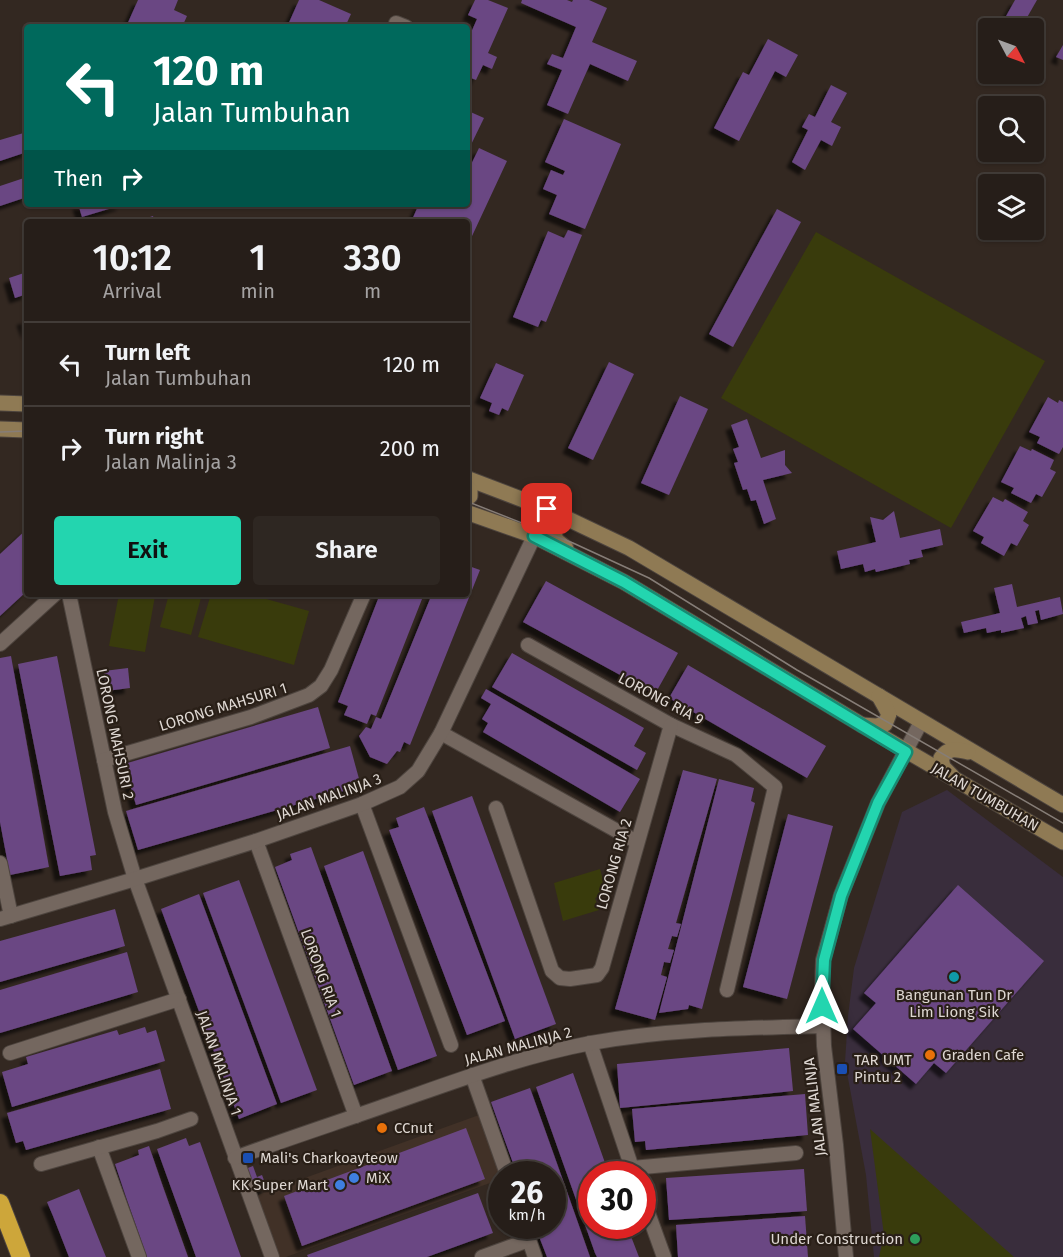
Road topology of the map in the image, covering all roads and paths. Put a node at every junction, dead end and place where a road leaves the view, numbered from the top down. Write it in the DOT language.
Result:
graph roads {
  1 [pos="0,403"];
  2 [pos="24,404"];
  3 [pos="0,429"];
  4 [pos="24,430"];
  5 [pos="470,480"];
  6 [pos="547,509"];
  7 [pos="470,513"];
  8 [pos="568,519"];
  9 [pos="534,536"];
  10 [pos="578,558"];
  11 [pos="52,597"];
  12 [pos="70,597"];
  13 [pos="363,597"];
  14 [pos="0,644"];
  15 [pos="528,645"];
  16 [pos="879,696"];
  17 [pos="921,722"];
  18 [pos="671,725"];
  19 [pos="862,726"];
  20 [pos="441,733"];
  21 [pos="906,752"];
  22 [pos="978,754"];
  23 [pos="104,760"];
  24 [pos="959,782"];
  25 [pos="362,804"];
  26 [pos="1063,805"];
  27 [pos="496,807"];
  28 [pos="256,841"];
  29 [pos="637,842"];
  30 [pos="1063,842"];
  31 [pos="0,863"];
  32 [pos="135,879"];
  33 [pos="6,917"];
  34 [pos="727,990"];
  35 [pos="179,999"];
  36 [pos="823,1026"];
  37 [pos="590,1043"];
  38 [pos="451,1045"];
  39 [pos="10,1053"];
  40 [pos="472,1075"];
  41 [pos="356,1116"];
  42 [pos="191,1119"];
  43 [pos="99,1147"];
  44 [pos="795,1153"];
  45 [pos="235,1158"];
  46 [pos="502,1161"];
  47 [pos="630,1161"];
  48 [pos="41,1164"];
  49 [pos="656,1168"];
  50 [pos="0,1203"];
  51 [pos="656,1235"];
  52 [pos="529,1240"];
  53 [pos="21,1257"];
  54 [pos="139,1257"];
  55 [pos="272,1257"];
  56 [pos="482,1257"];
  57 [pos="535,1257"];
  58 [pos="664,1257"];
  59 [pos="846,1257"];
  1 -- 2 [label="main road"];
  3 -- 4 [label="main road"];
  5 -- 6 [label="main road"];
  6 -- 8 [label="main road"];
  6 -- 9 [label="street, JALAN MALINJA 3"];
  7 -- 9 [label="main road, JALAN TUMBUHAN"];
  8 -- 10 [label="main road"];
  8 -- 16 [label="main road"];
  9 -- 10 [label="main road, JALAN TUMBUHAN"];
  9 -- 20 [label="street, JALAN MALINJA 3"];
  10 -- 19 [label="main road, JALAN TUMBUHAN"];
  11 -- 14 [label="street"];
  12 -- 23 [label="street, LORONG MAHSURI 2"];
  13 -- 23 [label="street, LORONG MAHSURI 1"];
  15 -- 18 [label="street, LORONG RIA 9"];
  16 -- 17 [label="main road"];
  16 -- 19 [label="main road"];
  17 -- 21 [label="street, JALAN MALINJA"];
  17 -- 22 [label="main road"];
  18 -- 29 [label="street, LORONG RIA 2"];
  18 -- 34 [label="street, LORONG RIA 9"];
  19 -- 21 [label="main road, JALAN TUMBUHAN"];
  20 -- 25 [label="street, JALAN MALINJA 3"];
  20 -- 29 [label="street"];
  21 -- 24 [label="main road, JALAN TUMBUHAN"];
  21 -- 36 [label="street, JALAN MALINJA"];
  22 -- 24 [label="main road"];
  22 -- 26 [label="main road"];
  23 -- 32 [label="street, LORONG MAHSURI 2"];
  24 -- 30 [label="main road, JALAN TUMBUHAN"];
  25 -- 28 [label="street, JALAN MALINJA 3"];
  25 -- 38 [label="street"];
  27 -- 29 [label="street, LORONG RIA 2"];
  28 -- 32 [label="street, JALAN MALINJA 3"];
  28 -- 41 [label="street, LORONG RIA 1"];
  31 -- 33 [label="street"];
  32 -- 33 [label="street, JALAN MALINJA 3"];
  32 -- 35 [label="street, JALAN MALINJA 1"];
  35 -- 39 [label="street"];
  35 -- 45 [label="street, JALAN MALINJA 1"];
  36 -- 37 [label="street, JALAN MALINJA 2"];
  36 -- 59 [label="street, JALAN MALINJA"];
  37 -- 40 [label="street, JALAN MALINJA 2"];
  37 -- 47 [label="street"];
  40 -- 41 [label="street, JALAN MALINJA 2"];
  40 -- 46 [label="street"];
  41 -- 45 [label="street, JALAN MALINJA 2"];
  42 -- 43 [label="street"];
  43 -- 48 [label="street"];
  43 -- 54 [label="street"];
  44 -- 49 [label="street"];
  45 -- 55 [label="street, JALAN MALINJA 1"];
  50 -- 53 [label="highway"];
  51 -- 58 [label="street"];
  52 -- 56 [label="street"];
  52 -- 57 [label="street"];
}
